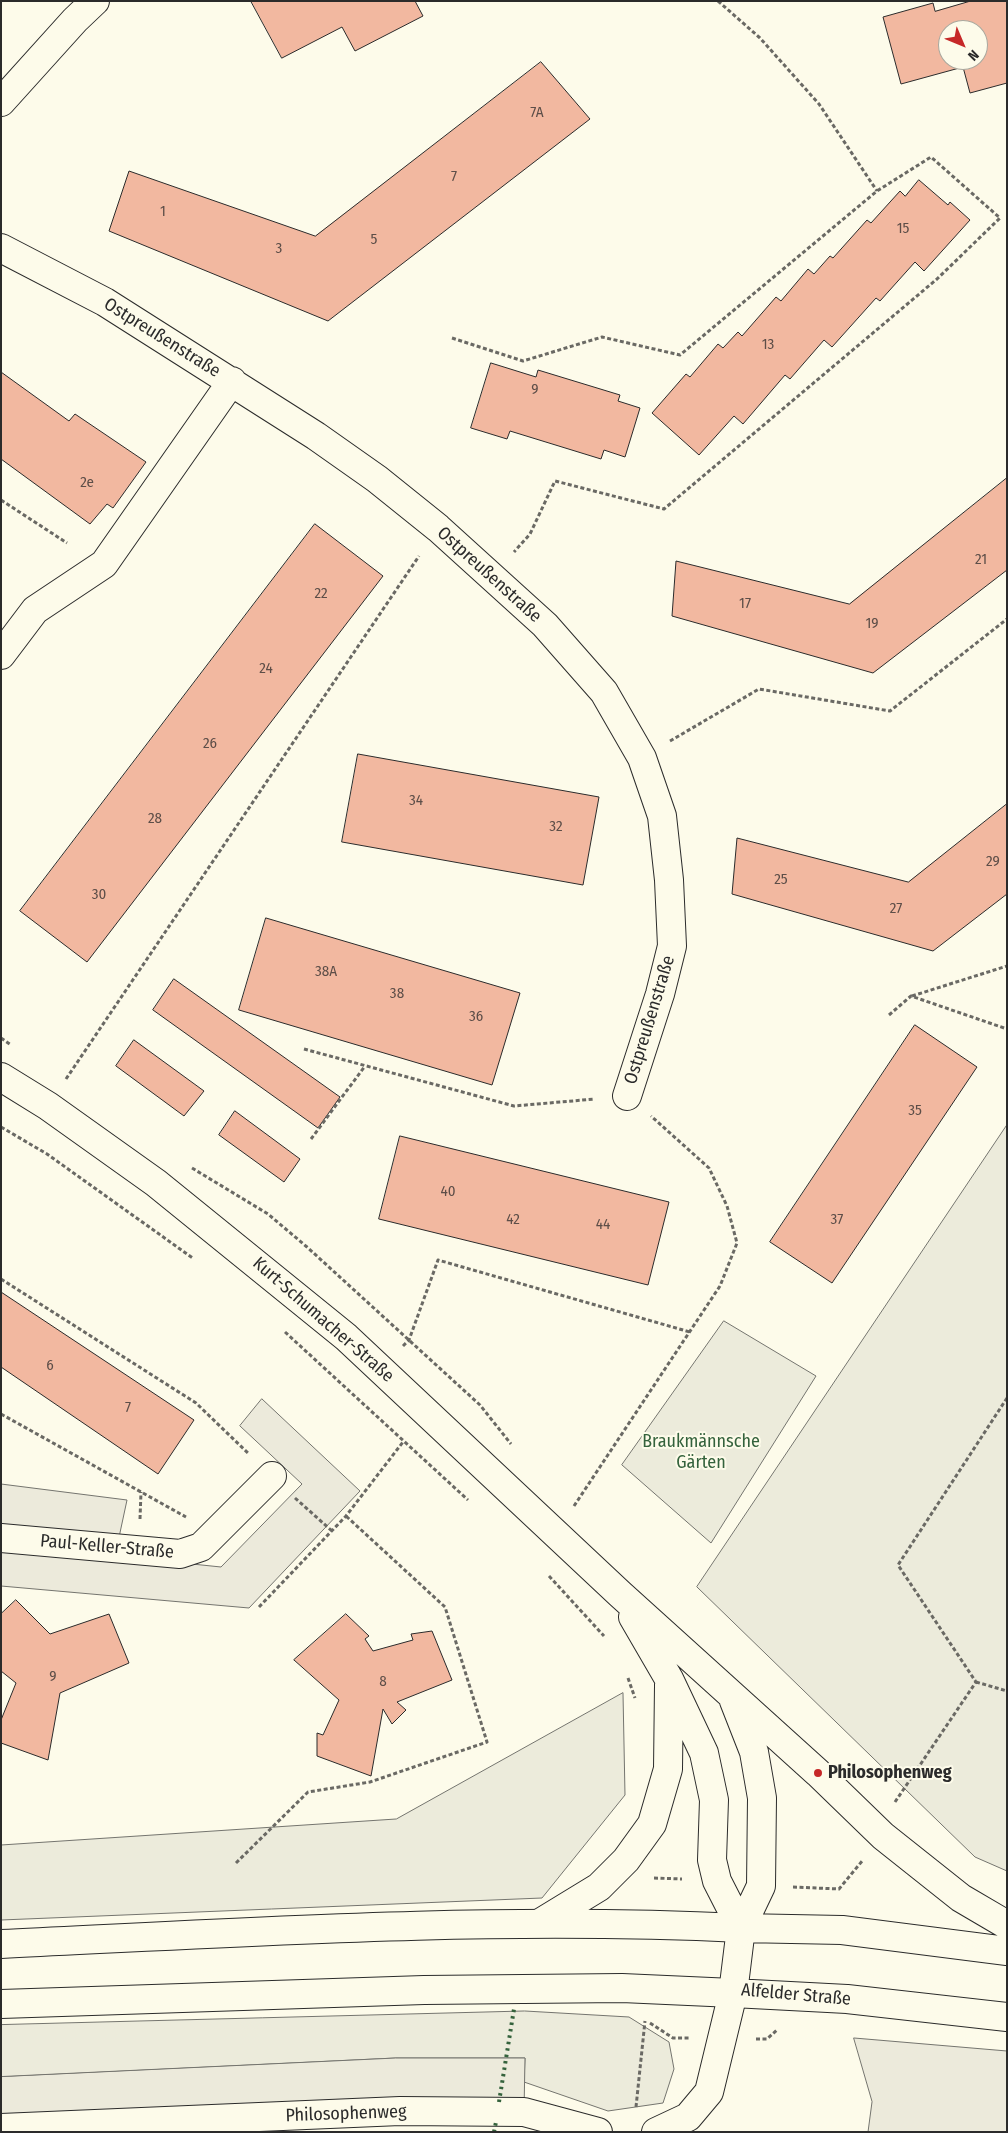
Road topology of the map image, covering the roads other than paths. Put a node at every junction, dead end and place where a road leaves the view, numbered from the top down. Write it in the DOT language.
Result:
graph roads {
  1 [pos="95,1"];
  2 [pos="1,102"];
  3 [pos="1,248"];
  4 [pos="232,381"];
  5 [pos="1,656"];
  6 [pos="1,1077"];
  7 [pos="627,1096"];
  8 [pos="272,1476"];
  9 [pos="1,1538"];
  10 [pos="620,1594"];
  11 [pos="669,1679"];
  12 [pos="733,1698"];
  13 [pos="540,1923"];
  14 [pos="1007,1925"];
  15 [pos="742,1928"];
  16 [pos="1,1944"];
  17 [pos="1007,1951"];
  18 [pos="733,1993"];
  19 [pos="1,2004"];
  20 [pos="1007,2017"];
  21 [pos="646,2124"];
  22 [pos="1,2128"];
  23 [pos="598,2132"];
  1 -- 2 [label="main road"];
  3 -- 4 [label="main road, Ostpreußenstraße"];
  4 -- 5 [label="main road"];
  4 -- 7 [label="main road, Ostpreußenstraße"];
  6 -- 10 [label="main road, Kurt-Schumacher-Straße"];
  8 -- 9 [label="main road, Paul-Keller-Straße"];
  10 -- 11 [label="main road, Kurt-Schumacher-Straße"];
  10 -- 12 [label="main road, Kurt-Schumacher-Straße"];
  11 -- 13 [label="main road"];
  11 -- 15 [label="main road, Kurt-Schumacher-Straße"];
  12 -- 14 [label="main road"];
  12 -- 15 [label="main road, Kurt-Schumacher-Straße"];
  13 -- 15 [label="main road"];
  13 -- 16 [label="main road"];
  15 -- 17 [label="main road"];
  15 -- 18 [label="main road, Alfelder Straße"];
  18 -- 19 [label="main road"];
  18 -- 20 [label="main road, Alfelder Straße"];
  18 -- 21 [label="main road"];
  22 -- 23 [label="main road, Philosophenweg"];
}
